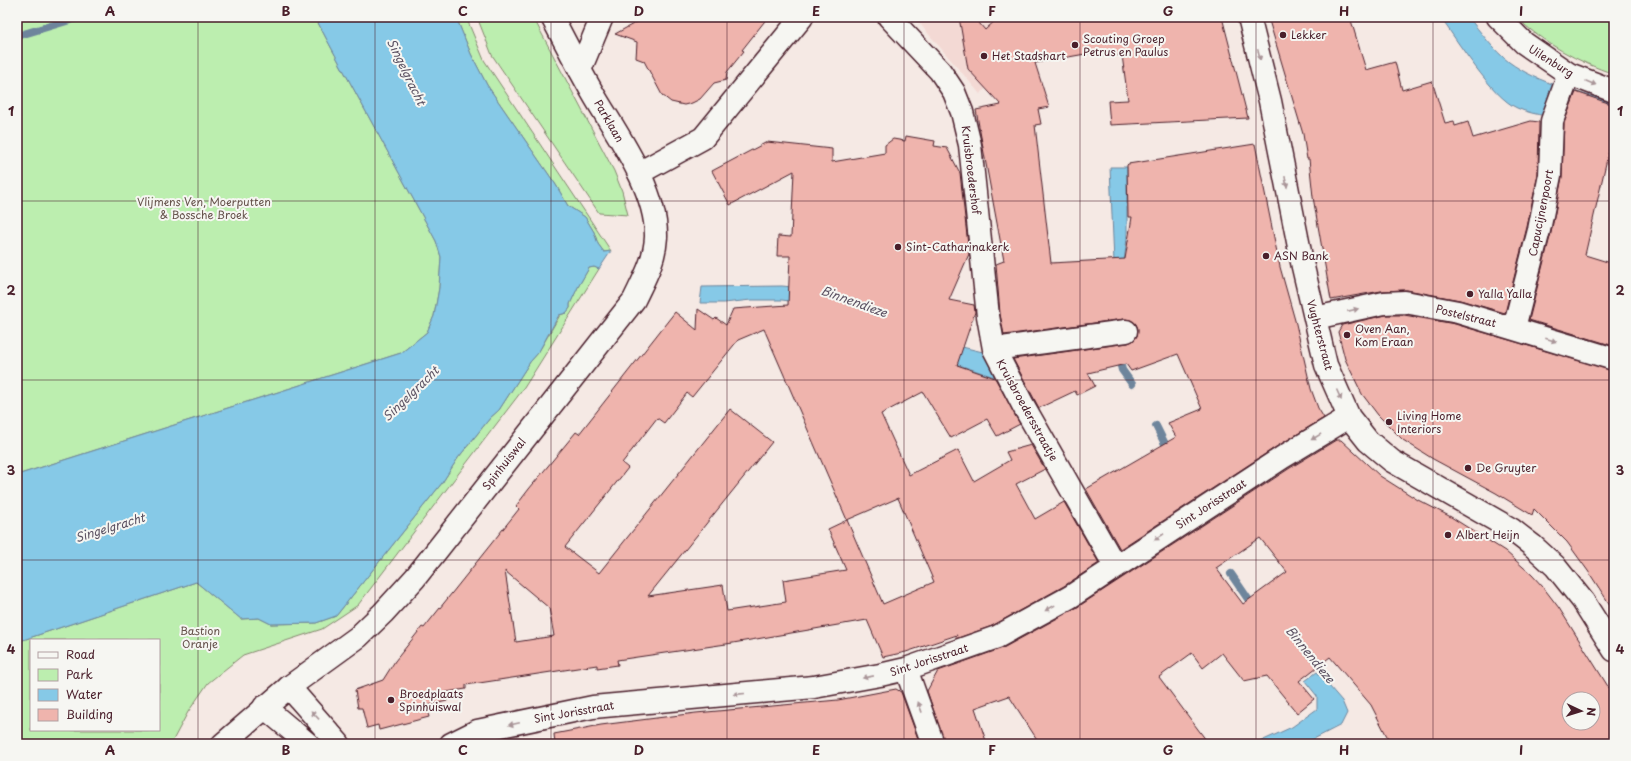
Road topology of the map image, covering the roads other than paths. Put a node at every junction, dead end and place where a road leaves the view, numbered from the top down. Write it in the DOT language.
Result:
graph roads {
  1 [pos="552,17"];
  2 [pos="602,17"];
  3 [pos="802,17"];
  4 [pos="889,17"];
  5 [pos="1249,17"];
  6 [pos="1498,17"];
  7 [pos="580,70"];
  8 [pos="1567,79"];
  9 [pos="1614,91"];
  10 [pos="639,173"];
  11 [pos="1315,318"];
  12 [pos="1514,328"];
  13 [pos="1126,331"];
  14 [pos="994,349"];
  15 [pos="1614,359"];
  16 [pos="1349,417"];
  17 [pos="1114,566"];
  18 [pos="1614,650"];
  19 [pos="906,669"];
  20 [pos="289,687"];
  21 [pos="264,708"];
  22 [pos="223,744"];
  23 [pos="308,744"];
  24 [pos="339,744"];
  25 [pos="451,744"];
  26 [pos="933,744"];
  1 -- 7 [label="street, Parklaan"];
  2 -- 7 [label="street"];
  3 -- 10 [label="street"];
  4 -- 14 [label="street, Kruisbroedershof"];
  5 -- 11 [label="street, Vughterstraat, one-way"];
  6 -- 8 [label="street, Uilenburg"];
  7 -- 10 [label="street, Parklaan"];
  8 -- 9 [label="street, Uilenburg, one-way"];
  8 -- 12 [label="street, Capucijnenpoort"];
  10 -- 20 [label="street, Spinhuiswal"];
  11 -- 12 [label="street, Postelstraat, one-way"];
  11 -- 16 [label="street, Vughterstraat, one-way"];
  12 -- 15 [label="street, Postelstraat, one-way"];
  13 -- 14 [label="street, Kruisbroedersstraatje"];
  14 -- 17 [label="street, Kruisbroedersstraatje"];
  16 -- 17 [label="street, Sint Jorisstraat, one-way"];
  16 -- 18 [label="street, Vughterstraat"];
  17 -- 19 [label="street, Sint Jorisstraat, one-way"];
  19 -- 25 [label="street, Sint Jorisstraat, one-way"];
  26 -- 19 [label="street, one-way"];
  20 -- 21 [label="street, Spinhuiswal"];
  24 -- 20 [label="street, one-way"];
  21 -- 22 [label="street, Spinhuiswal"];
  21 -- 23 [label="street"];
}
